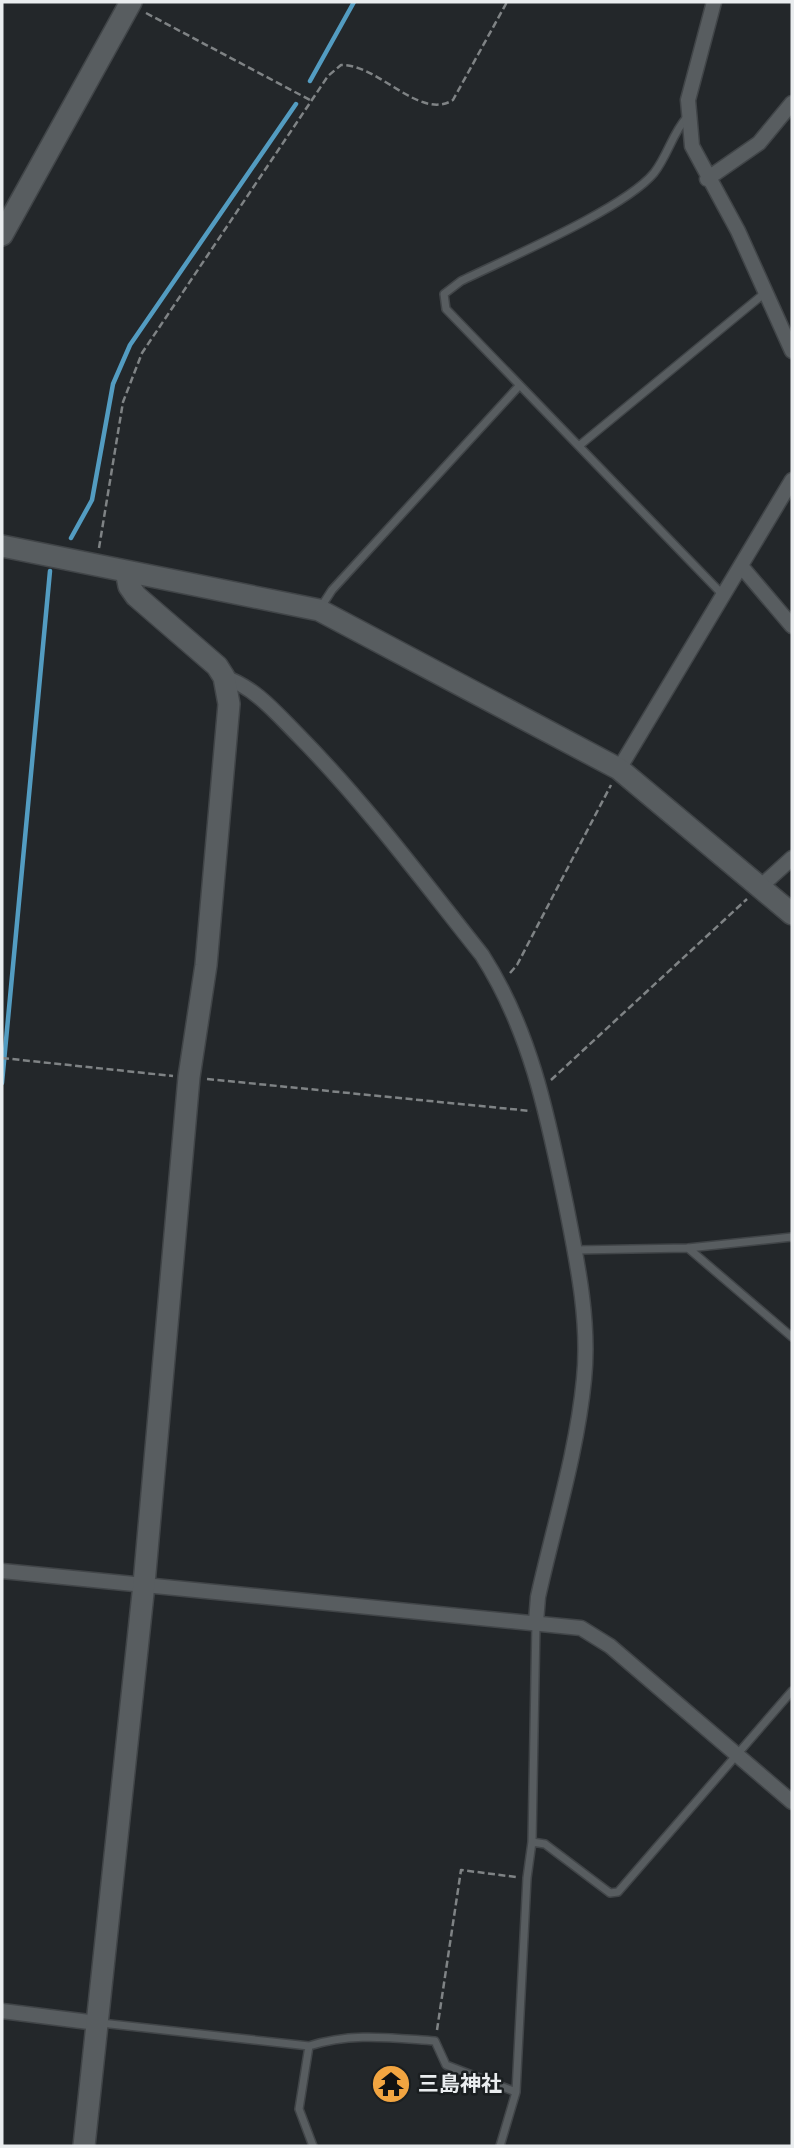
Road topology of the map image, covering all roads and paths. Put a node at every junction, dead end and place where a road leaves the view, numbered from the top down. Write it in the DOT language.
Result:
graph roads {
  1 [pos="129,2"];
  2 [pos="508,2"];
  3 [pos="714,2"];
  4 [pos="310,100"];
  5 [pos="792,103"];
  6 [pos="688,117"];
  7 [pos="707,179"];
  8 [pos="2,235"];
  9 [pos="767,292"];
  10 [pos="792,351"];
  11 [pos="519,386"];
  12 [pos="580,445"];
  13 [pos="792,480"];
  14 [pos="2,546"];
  15 [pos="96,564"];
  16 [pos="741,566"];
  17 [pos="126,571"];
  18 [pos="723,595"];
  19 [pos="319,610"];
  20 [pos="792,626"];
  21 [pos="224,677"];
  22 [pos="619,769"];
  23 [pos="792,858"];
  24 [pos="759,888"];
  25 [pos="792,914"];
  26 [pos="500,983"];
  27 [pos="2,1058"];
  28 [pos="189,1077"];
  29 [pos="539,1088"];
  30 [pos="545,1110"];
  31 [pos="792,1237"];
  32 [pos="688,1248"];
  33 [pos="575,1250"];
  34 [pos="792,1338"];
  35 [pos="2,1571"];
  36 [pos="144,1584"];
  37 [pos="536,1622"];
  38 [pos="792,1691"];
  39 [pos="738,1755"];
  40 [pos="792,1802"];
  41 [pos="532,1842"];
  42 [pos="527,1878"];
  43 [pos="2,2011"];
  44 [pos="97,2023"];
  45 [pos="435,2041"];
  46 [pos="309,2046"];
  47 [pos="516,2092"];
  48 [pos="85,2146"];
  49 [pos="313,2146"];
  50 [pos="500,2146"];
  1 -- 4 [label="path"];
  1 -- 8 [label="street"];
  2 -- 4 [label="path"];
  3 -- 6 [label="street"];
  4 -- 15 [label="path"];
  5 -- 7 [label="street"];
  6 -- 7 [label="street"];
  6 -- 11 [label="lane"];
  7 -- 9 [label="street"];
  9 -- 10 [label="street"];
  9 -- 12 [label="lane"];
  11 -- 12 [label="lane"];
  11 -- 19 [label="lane"];
  12 -- 18 [label="lane"];
  13 -- 16 [label="street"];
  14 -- 15 [label="street"];
  15 -- 17 [label="street"];
  16 -- 18 [label="street"];
  16 -- 20 [label="street"];
  17 -- 19 [label="street"];
  17 -- 21 [label="street"];
  18 -- 22 [label="street"];
  19 -- 22 [label="street"];
  21 -- 26 [label="street"];
  21 -- 28 [label="street"];
  22 -- 24 [label="street"];
  22 -- 26 [label="path"];
  23 -- 24 [label="street"];
  24 -- 25 [label="street"];
  24 -- 29 [label="path"];
  26 -- 29 [label="street"];
  27 -- 28 [label="path"];
  28 -- 30 [label="path"];
  28 -- 36 [label="street"];
  29 -- 30 [label="street"];
  30 -- 33 [label="street"];
  31 -- 32 [label="lane"];
  32 -- 33 [label="lane"];
  32 -- 34 [label="lane"];
  33 -- 37 [label="street"];
  35 -- 36 [label="street"];
  36 -- 37 [label="street"];
  36 -- 44 [label="street"];
  37 -- 39 [label="street"];
  37 -- 41 [label="lane"];
  38 -- 39 [label="lane"];
  39 -- 40 [label="street"];
  39 -- 41 [label="lane"];
  41 -- 42 [label="lane"];
  42 -- 45 [label="path"];
  42 -- 47 [label="lane"];
  43 -- 44 [label="street"];
  44 -- 46 [label="lane"];
  44 -- 48 [label="street"];
  45 -- 46 [label="lane"];
  45 -- 47 [label="lane"];
  46 -- 49 [label="lane"];
  47 -- 50 [label="lane"];
}
